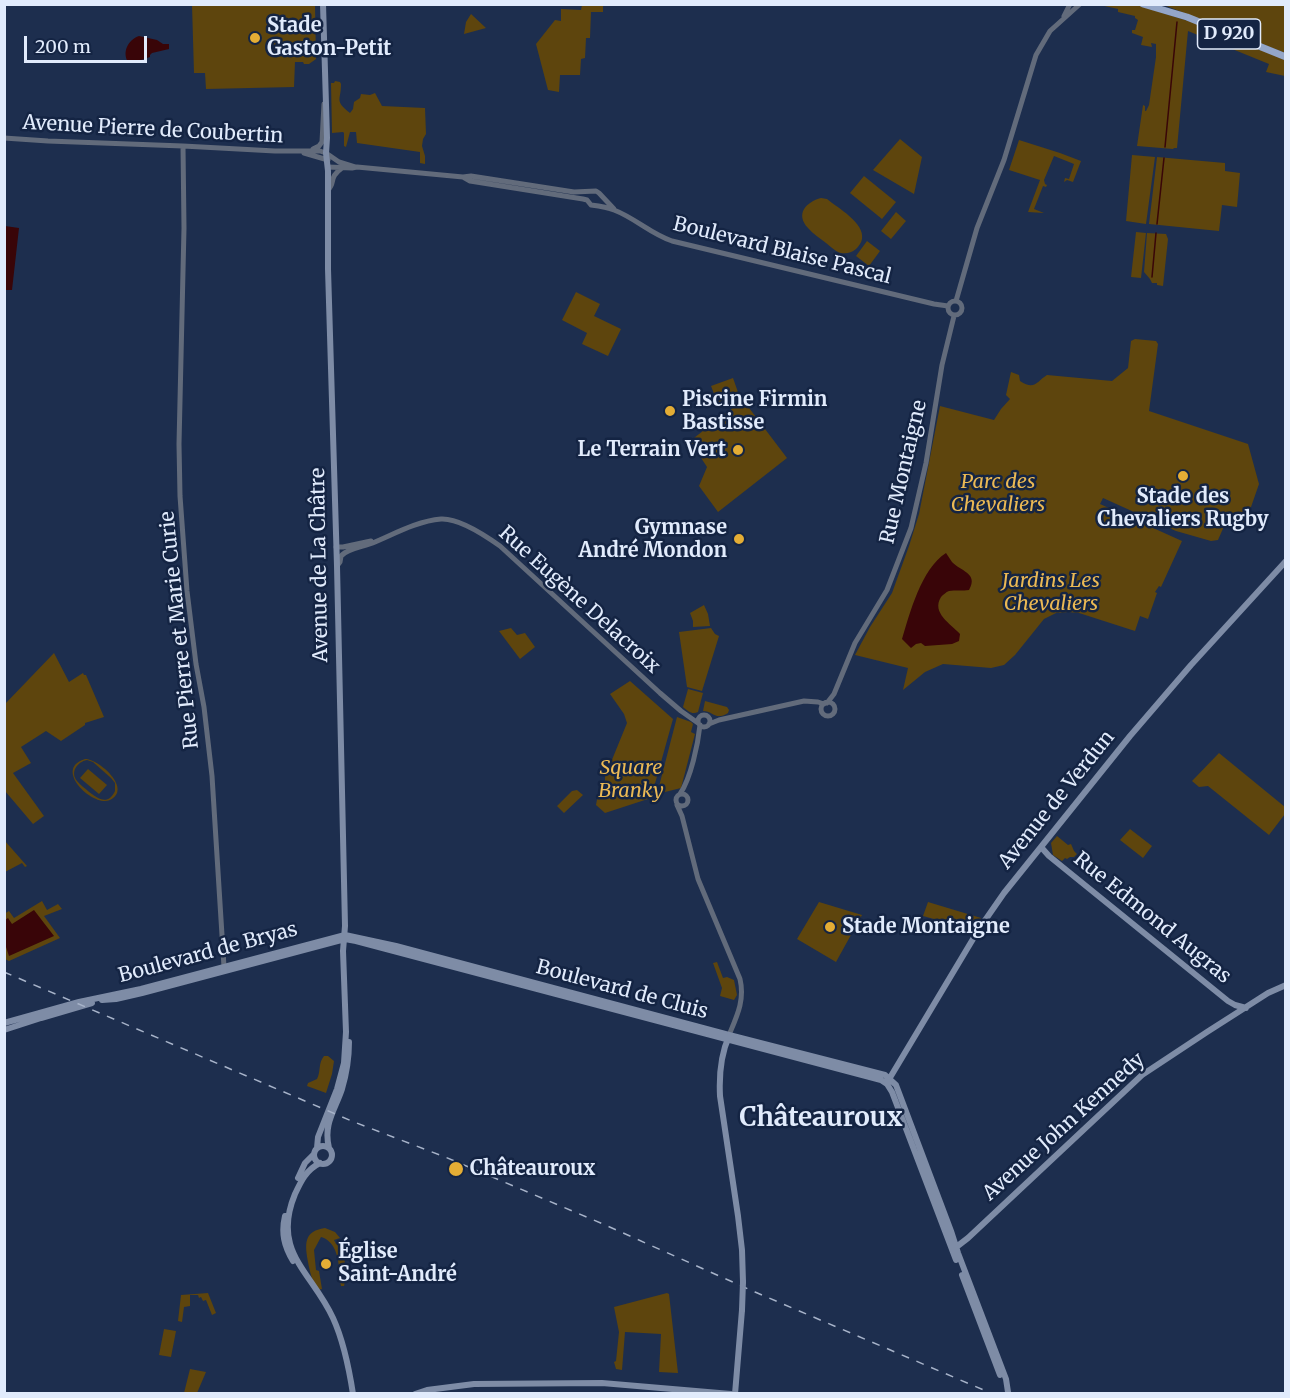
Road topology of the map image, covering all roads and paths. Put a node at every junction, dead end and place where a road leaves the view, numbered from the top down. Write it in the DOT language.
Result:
graph roads {
  1 [pos="324,4"];
  2 [pos="1070,4"];
  3 [pos="1080,4"];
  4 [pos="1143,4"];
  5 [pos="1154,4"];
  6 [pos="1173,13"];
  7 [pos="1064,17"];
  8 [pos="1286,57"];
  9 [pos="325,82"];
  10 [pos="4,138"];
  11 [pos="183,146"];
  12 [pos="319,146"];
  13 [pos="311,150"];
  14 [pos="300,151"];
  15 [pos="326,153"];
  16 [pos="328,164"];
  17 [pos="353,166"];
  18 [pos="342,168"];
  19 [pos="478,180"];
  20 [pos="328,190"];
  21 [pos="591,192"];
  22 [pos="602,197"];
  23 [pos="587,200"];
  24 [pos="597,205"];
  25 [pos="615,210"];
  26 [pos="956,301"];
  27 [pos="948,306"];
  28 [pos="954,316"];
  29 [pos="344,547"];
  30 [pos="1286,561"];
  31 [pos="337,566"];
  32 [pos="811,701"];
  33 [pos="828,704"];
  34 [pos="821,710"];
  35 [pos="719,720"];
  36 [pos="702,723"];
  37 [pos="683,794"];
  38 [pos="681,805"];
  39 [pos="1041,847"];
  40 [pos="345,937"];
  41 [pos="224,966"];
  42 [pos="1286,985"];
  43 [pos="136,992"];
  44 [pos="1228,1001"];
  45 [pos="82,1003"];
  46 [pos="1246,1008"];
  47 [pos="346,1012"];
  48 [pos="1228,1019"];
  49 [pos="4,1023"];
  50 [pos="4,1030"];
  51 [pos="728,1037"];
  52 [pos="349,1041"];
  53 [pos="888,1081"];
  54 [pos="327,1121"];
  55 [pos="328,1148"];
  56 [pos="316,1151"];
  57 [pos="320,1163"];
  58 [pos="955,1248"];
  59 [pos="328,1313"];
  60 [pos="351,1379"];
  61 [pos="1009,1393"];
  62 [pos="347,1394"];
  63 [pos="353,1394"];
  64 [pos="415,1394"];
  65 [pos="733,1394"];
  1 -- 9 [label="main road, Avenue de La Châtre"];
  2 -- 7 [label="street"];
  3 -- 7 [label="street"];
  4 -- 6 [label="main road, D 920"];
  5 -- 6 [label="main road, D 920"];
  6 -- 8 [label="main road, D 920"];
  7 -- 26 [label="street"];
  9 -- 12 [label="street, Avenue de La Châtre"];
  9 -- 15 [label="main road, Avenue de La Châtre"];
  10 -- 11 [label="street, Avenue Pierre de Coubertin"];
  11 -- 14 [label="street, Avenue Pierre de Coubertin"];
  11 -- 41 [label="street, Rue Pierre et Marie Curie"];
  12 -- 13 [label="street, Avenue Pierre de Coubertin"];
  13 -- 14 [label="street, Avenue Pierre de Coubertin"];
  13 -- 15 [label="street, Avenue Pierre de Coubertin"];
  14 -- 16 [label="street, Avenue Pierre de Coubertin"];
  15 -- 16 [label="main road, Avenue de La Châtre"];
  15 -- 17 [label="street, Avenue Pierre de Coubertin"];
  16 -- 17 [label="street"];
  16 -- 18 [label="street"];
  16 -- 20 [label="main road, Avenue de La Châtre"];
  17 -- 18 [label="street"];
  17 -- 19 [label="street"];
  18 -- 20 [label="street, Avenue de La Châtre"];
  19 -- 21 [label="street, Boulevard Blaise Pascal"];
  19 -- 23 [label="street, Boulevard Blaise Pascal"];
  20 -- 29 [label="main road, Avenue de La Châtre"];
  21 -- 22 [label="street, Boulevard Blaise Pascal"];
  21 -- 23 [label="street"];
  22 -- 24 [label="street"];
  22 -- 25 [label="street, Boulevard Blaise Pascal"];
  23 -- 24 [label="street, Boulevard Blaise Pascal"];
  24 -- 25 [label="street, Boulevard Blaise Pascal"];
  25 -- 27 [label="street, Boulevard Blaise Pascal"];
  26 -- 27 [label="street"];
  26 -- 28 [label="street"];
  27 -- 28 [label="street"];
  28 -- 33 [label="street, Rue Montaigne"];
  29 -- 31 [label="main road, Avenue de La Châtre"];
  29 -- 31 [label="street"];
  29 -- 36 [label="street, Rue Eugène Delacroix"];
  30 -- 39 [label="main road, Avenue de Verdun"];
  31 -- 40 [label="main road, Avenue de La Châtre"];
  32 -- 33 [label="street"];
  32 -- 34 [label="street"];
  32 -- 35 [label="street"];
  33 -- 34 [label="street"];
  33 -- 34 [label="street"];
  35 -- 36 [label="street"];
  35 -- 36 [label="street"];
  36 -- 37 [label="street"];
  37 -- 38 [label="street"];
  37 -- 38 [label="street"];
  38 -- 51 [label="street"];
  39 -- 44 [label="main road, Rue Edmond Augras"];
  39 -- 53 [label="main road, Avenue de Verdun"];
  40 -- 41 [label="main road, Boulevard de Bryas"];
  40 -- 43 [label="main road, Boulevard de Bryas"];
  40 -- 47 [label="main road, Avenue de La Châtre"];
  40 -- 51 [label="main road, Boulevard de Cluis"];
  40 -- 52 [label="main road, Avenue de La Châtre"];
  41 -- 43 [label="main road, Boulevard de Bryas"];
  42 -- 46 [label="main road, Avenue John Kennedy"];
  43 -- 45 [label="main road, Boulevard de Bryas"];
  44 -- 46 [label="main road, Rue Edmond Augras"];
  44 -- 48 [label="main road"];
  45 -- 49 [label="main road"];
  45 -- 50 [label="main road"];
  46 -- 48 [label="main road, Avenue John Kennedy"];
  47 -- 52 [label="main road"];
  47 -- 54 [label="main road, Avenue de La Châtre"];
  48 -- 58 [label="main road, Avenue John Kennedy"];
  51 -- 53 [label="main road, Boulevard de Cluis"];
  51 -- 65 [label="main road, bridge"];
  52 -- 54 [label="main road, Avenue de La Châtre"];
  53 -- 58 [label="main road"];
  54 -- 55 [label="main road"];
  54 -- 56 [label="main road"];
  55 -- 56 [label="main road"];
  55 -- 57 [label="main road"];
  56 -- 57 [label="main road"];
  56 -- 59 [label="main road"];
  57 -- 59 [label="main road"];
  58 -- 61 [label="main road"];
  59 -- 60 [label="main road"];
  60 -- 62 [label="main road"];
  60 -- 63 [label="main road"];
  64 -- 65 [label="main road"];
}
